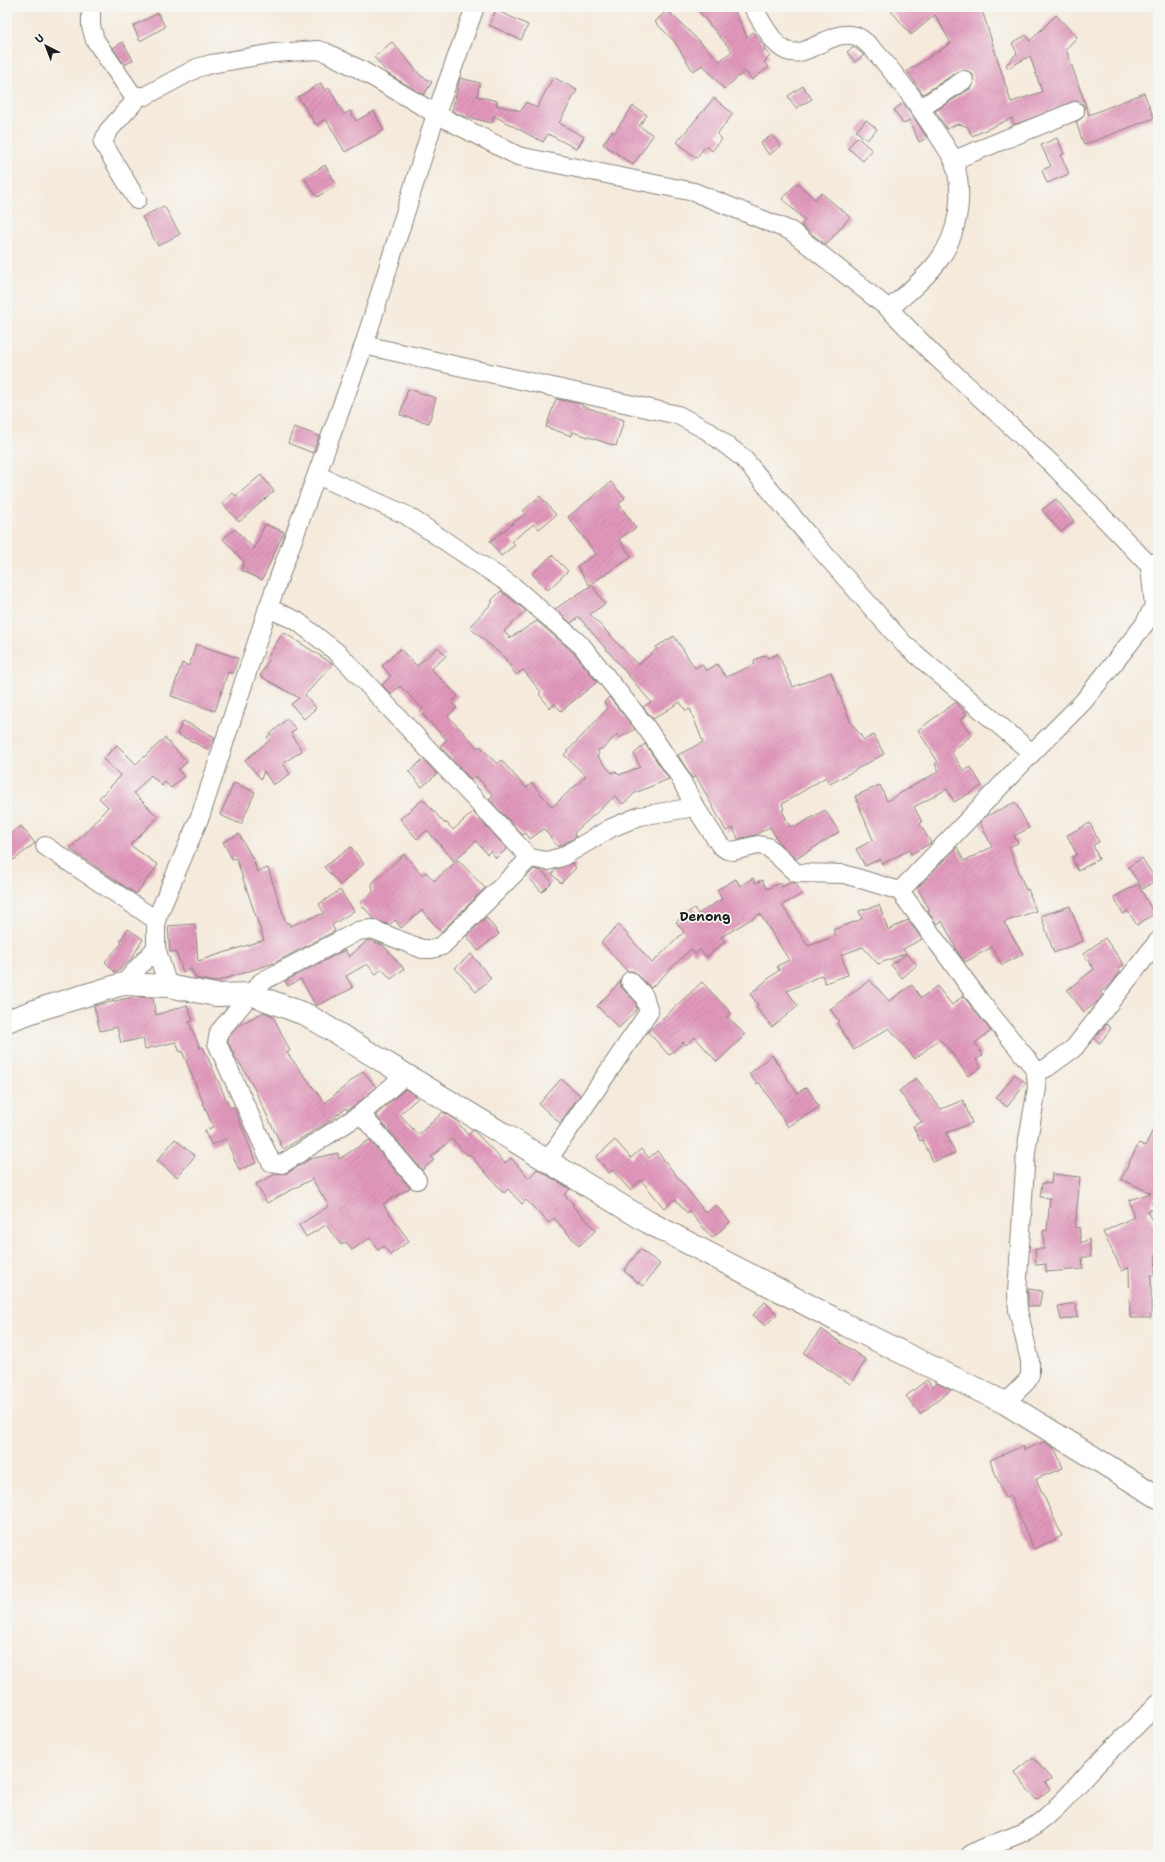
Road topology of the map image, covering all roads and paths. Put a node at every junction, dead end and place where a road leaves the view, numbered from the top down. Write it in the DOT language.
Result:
graph roads {
  1 [pos="91,7"];
  2 [pos="475,7"];
  3 [pos="752,7"];
  4 [pos="964,80"];
  5 [pos="136,100"];
  6 [pos="921,108"];
  7 [pos="1075,111"];
  8 [pos="436,114"];
  9 [pos="954,160"];
  10 [pos="137,200"];
  11 [pos="889,309"];
  12 [pos="364,345"];
  13 [pos="317,475"];
  14 [pos="1154,564"];
  15 [pos="268,608"];
  16 [pos="1032,753"];
  17 [pos="695,807"];
  18 [pos="45,846"];
  19 [pos="530,858"];
  20 [pos="900,891"];
  21 [pos="156,920"];
  22 [pos="1158,941"];
  23 [pos="156,948"];
  24 [pos="630,981"];
  25 [pos="123,984"];
  26 [pos="168,986"];
  27 [pos="251,994"];
  28 [pos="7,1021"];
  29 [pos="1036,1072"];
  30 [pos="406,1074"];
  31 [pos="361,1114"];
  32 [pos="548,1160"];
  33 [pos="417,1180"];
  34 [pos="1005,1403"];
  35 [pos="1158,1497"];
  36 [pos="1158,1703"];
  37 [pos="970,1855"];
  1 -- 5 [label="street"];
  2 -- 8 [label="street"];
  3 -- 6 [label="street"];
  4 -- 6 [label="street"];
  5 -- 8 [label="street"];
  5 -- 10 [label="street"];
  6 -- 9 [label="street"];
  7 -- 9 [label="street"];
  8 -- 11 [label="street"];
  8 -- 12 [label="street"];
  9 -- 11 [label="street"];
  11 -- 14 [label="street"];
  12 -- 13 [label="street"];
  12 -- 16 [label="street"];
  13 -- 15 [label="street"];
  13 -- 17 [label="street"];
  14 -- 16 [label="street"];
  15 -- 19 [label="street"];
  15 -- 21 [label="street"];
  16 -- 20 [label="street"];
  17 -- 19 [label="street"];
  17 -- 20 [label="street"];
  18 -- 21 [label="street"];
  19 -- 27 [label="street"];
  20 -- 29 [label="street"];
  21 -- 23 [label="street"];
  22 -- 29 [label="street"];
  23 -- 25 [label="street"];
  23 -- 26 [label="street"];
  24 -- 32 [label="street"];
  25 -- 26 [label="street"];
  25 -- 28 [label="street"];
  26 -- 27 [label="street"];
  27 -- 30 [label="street"];
  27 -- 31 [label="street"];
  29 -- 34 [label="street"];
  30 -- 31 [label="street"];
  30 -- 32 [label="street"];
  31 -- 33 [label="street"];
  32 -- 34 [label="street"];
  34 -- 35 [label="street"];
  36 -- 37 [label="street"];
}
